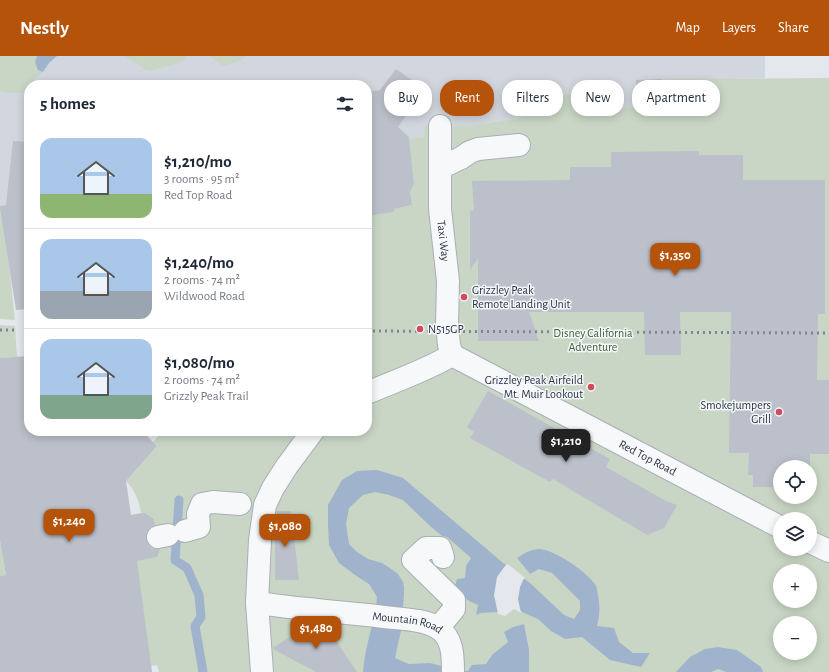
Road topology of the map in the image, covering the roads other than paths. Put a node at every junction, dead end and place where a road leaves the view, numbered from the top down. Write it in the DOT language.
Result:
graph roads {
  1 [pos="440,126"];
  2 [pos="519,145"];
  3 [pos="440,168"];
  4 [pos="452,355"];
  5 [pos="372,391"];
  6 [pos="309,436"];
  7 [pos="240,504"];
  8 [pos="773,523"];
  9 [pos="170,534"];
  10 [pos="817,545"];
  11 [pos="829,551"];
  12 [pos="443,557"];
  13 [pos="257,603"];
  14 [pos="438,628"];
  15 [pos="262,672"];
  16 [pos="453,672"];
  1 -- 3 [label="street, Taxi Way"];
  2 -- 3 [label="street"];
  3 -- 4 [label="street, Taxi Way"];
  4 -- 5 [label="street"];
  4 -- 8 [label="street, Red Top Road"];
  6 -- 13 [label="street"];
  7 -- 9 [label="street"];
  10 -- 11 [label="street"];
  12 -- 14 [label="street"];
  13 -- 14 [label="street, Mountain Road"];
  13 -- 15 [label="street"];
  14 -- 16 [label="street, Mountain Road"];
}
